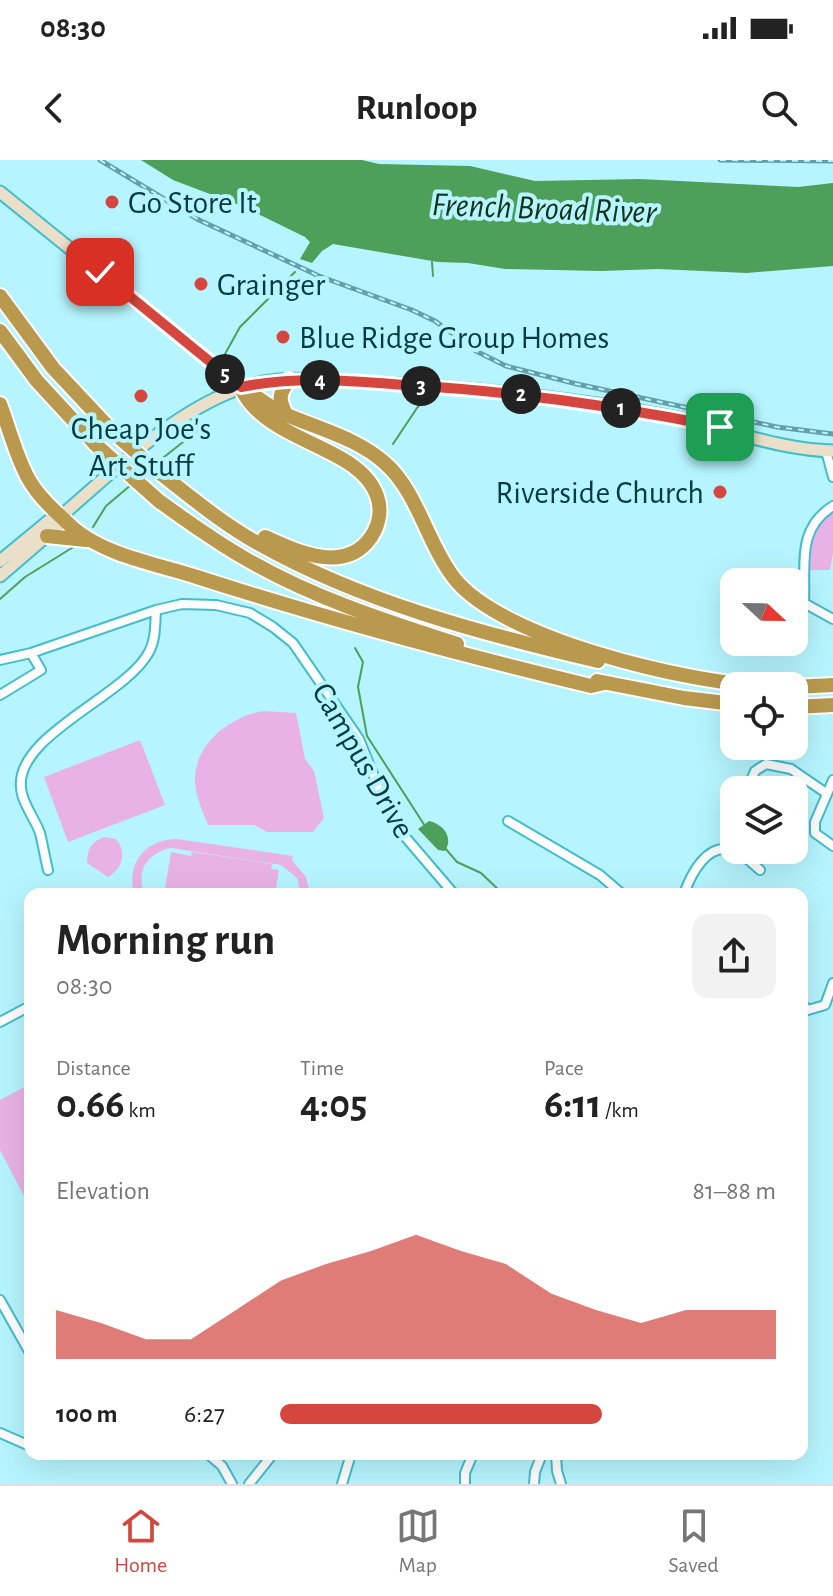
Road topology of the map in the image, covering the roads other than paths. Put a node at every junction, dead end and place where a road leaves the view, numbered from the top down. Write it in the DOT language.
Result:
graph roads {
  1 [pos="0,192"];
  2 [pos="0,296"];
  3 [pos="0,331"];
  4 [pos="289,380"];
  5 [pos="241,387"];
  6 [pos="0,404"];
  7 [pos="287,415"];
  8 [pos="830,451"];
  9 [pos="833,477"];
  10 [pos="833,506"];
  11 [pos="208,509"];
  12 [pos="61,516"];
  13 [pos="47,536"];
  14 [pos="92,540"];
  15 [pos="0,561"];
  16 [pos="806,568"];
  17 [pos="0,576"];
  18 [pos="808,605"];
  19 [pos="156,610"];
  20 [pos="833,619"];
  21 [pos="31,653"];
  22 [pos="0,660"];
  23 [pos="653,669"];
  24 [pos="720,682"];
  25 [pos="604,683"];
  26 [pos="833,685"];
  27 [pos="808,686"];
  28 [pos="0,695"];
  29 [pos="720,702"];
  30 [pos="833,705"];
  31 [pos="808,706"];
  32 [pos="753,776"];
  33 [pos="801,776"];
  34 [pos="833,780"];
  35 [pos="808,781"];
  36 [pos="826,793"];
  37 [pos="508,821"];
  38 [pos="833,846"];
  39 [pos="48,870"];
  40 [pos="760,870"];
  41 [pos="449,888"];
  42 [pos="615,888"];
  43 [pos="687,888"];
  44 [pos="833,983"];
  45 [pos="24,1009"];
  46 [pos="808,1010"];
  47 [pos="0,1022"];
  48 [pos="0,1300"];
  49 [pos="24,1342"];
  50 [pos="0,1433"];
  51 [pos="24,1443"];
  52 [pos="215,1460"];
  53 [pos="268,1460"];
  54 [pos="349,1460"];
  55 [pos="470,1460"];
  56 [pos="540,1460"];
  57 [pos="556,1460"];
  58 [pos="232,1484"];
  59 [pos="249,1484"];
  60 [pos="342,1484"];
  61 [pos="465,1484"];
  62 [pos="534,1484"];
  63 [pos="561,1484"];
  1 -- 5 [label="main road"];
  2 -- 11 [label="highway, bridge"];
  3 -- 25 [label="highway, bridge"];
  4 -- 5 [label="main road"];
  4 -- 7 [label="highway"];
  4 -- 8 [label="main road"];
  5 -- 7 [label="highway"];
  5 -- 11 [label="highway"];
  5 -- 12 [label="main road"];
  6 -- 12 [label="highway"];
  7 -- 23 [label="highway"];
  8 -- 9 [label="street"];
  10 -- 16 [label="street"];
  11 -- 23 [label="highway"];
  12 -- 13 [label="main road"];
  12 -- 14 [label="highway"];
  12 -- 15 [label="main road"];
  13 -- 14 [label="highway"];
  13 -- 17 [label="main road"];
  14 -- 25 [label="highway"];
  18 -- 20 [label="street"];
  19 -- 21 [label="street, Campus Drive"];
  19 -- 39 [label="street"];
  19 -- 41 [label="street, Campus Drive"];
  21 -- 22 [label="street, Campus Drive"];
  21 -- 28 [label="street"];
  23 -- 24 [label="highway"];
  25 -- 29 [label="highway"];
  26 -- 27 [label="highway"];
  30 -- 31 [label="highway"];
  32 -- 33 [label="street"];
  34 -- 36 [label="street"];
  35 -- 36 [label="street"];
  36 -- 38 [label="street"];
  37 -- 42 [label="street"];
  40 -- 43 [label="street"];
  44 -- 46 [label="street"];
  45 -- 47 [label="street"];
  48 -- 49 [label="street"];
  50 -- 51 [label="street"];
  52 -- 58 [label="street"];
  53 -- 59 [label="street"];
  54 -- 60 [label="street"];
  55 -- 61 [label="street"];
  56 -- 62 [label="street"];
  57 -- 63 [label="street"];
}
